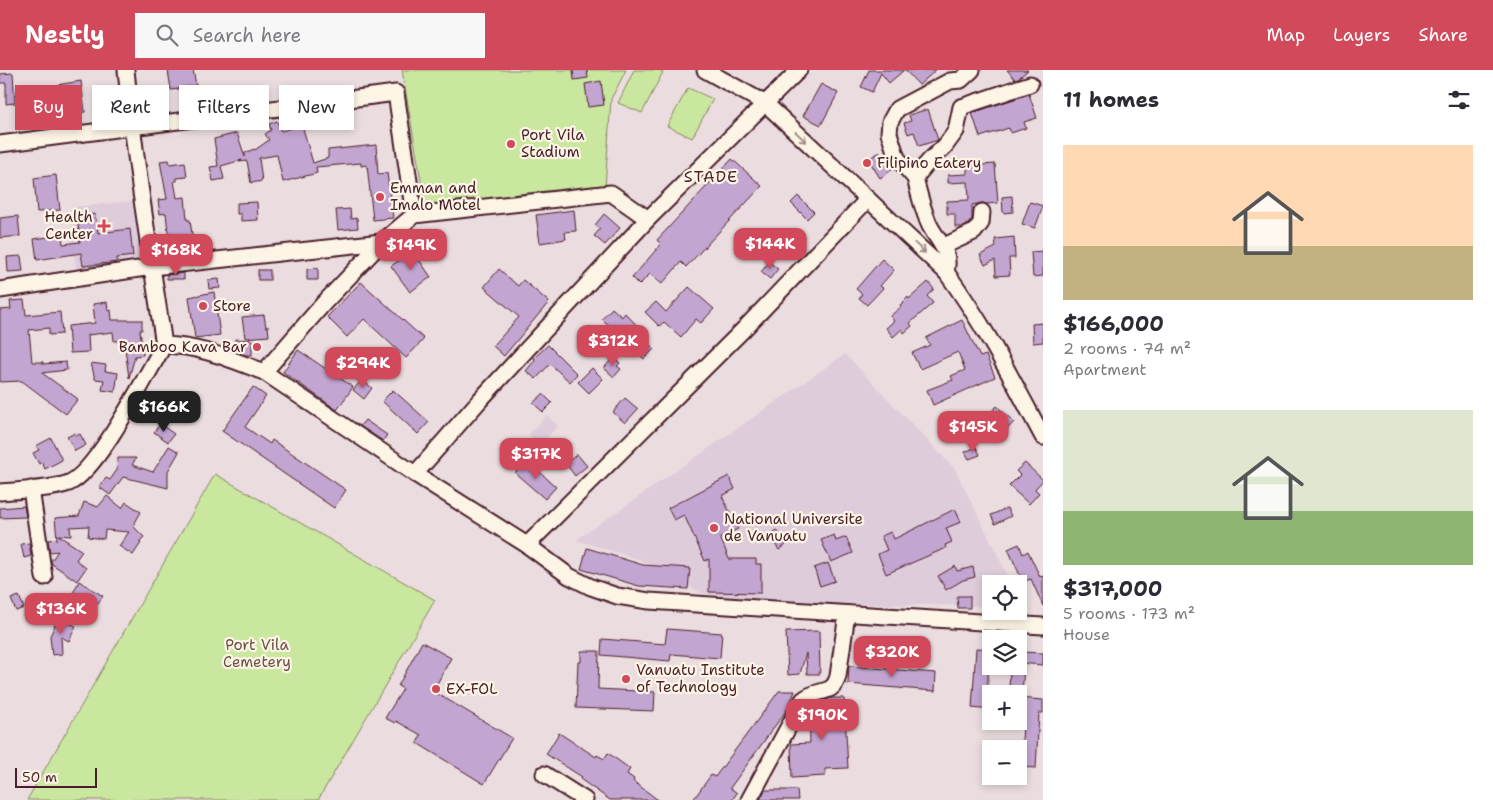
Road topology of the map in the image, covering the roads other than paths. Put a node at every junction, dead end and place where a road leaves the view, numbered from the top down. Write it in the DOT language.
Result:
graph roads {
  1 [pos="126,70"];
  2 [pos="705,70"];
  3 [pos="799,70"];
  4 [pos="972,70"];
  5 [pos="1030,84"];
  6 [pos="128,85"];
  7 [pos="766,104"];
  8 [pos="169,122"];
  9 [pos="109,130"];
  10 [pos="132,130"];
  11 [pos="0,144"];
  12 [pos="916,178"];
  13 [pos="868,199"];
  14 [pos="982,212"];
  15 [pos="414,214"];
  16 [pos="648,219"];
  17 [pos="382,242"];
  18 [pos="944,246"];
  19 [pos="152,267"];
  20 [pos="946,272"];
  21 [pos="0,290"];
  22 [pos="164,344"];
  23 [pos="264,372"];
  24 [pos="1043,437"];
  25 [pos="415,474"];
  26 [pos="31,489"];
  27 [pos="0,492"];
  28 [pos="528,545"];
  29 [pos="44,577"];
  30 [pos="847,614"];
  31 [pos="1043,626"];
  32 [pos="544,774"];
  33 [pos="585,800"];
  34 [pos="749,800"];
  1 -- 6 [label="street"];
  2 -- 7 [label="street"];
  3 -- 7 [label="street"];
  4 -- 12 [label="street"];
  5 -- 12 [label="street"];
  7 -- 13 [label="street, one-way"];
  7 -- 16 [label="street"];
  8 -- 15 [label="street"];
  9 -- 11 [label="street"];
  10 -- 19 [label="street"];
  12 -- 18 [label="street"];
  13 -- 20 [label="street, one-way"];
  13 -- 28 [label="street"];
  14 -- 18 [label="street"];
  15 -- 16 [label="street"];
  15 -- 17 [label="street"];
  16 -- 25 [label="street"];
  17 -- 19 [label="street"];
  17 -- 23 [label="street"];
  18 -- 20 [label="street"];
  19 -- 21 [label="street"];
  19 -- 22 [label="street"];
  20 -- 24 [label="street"];
  22 -- 23 [label="street"];
  22 -- 26 [label="street"];
  23 -- 25 [label="street"];
  25 -- 28 [label="street"];
  26 -- 27 [label="street"];
  26 -- 29 [label="street"];
  28 -- 30 [label="street"];
  30 -- 31 [label="street"];
  30 -- 34 [label="street"];
  32 -- 33 [label="street"];
}
